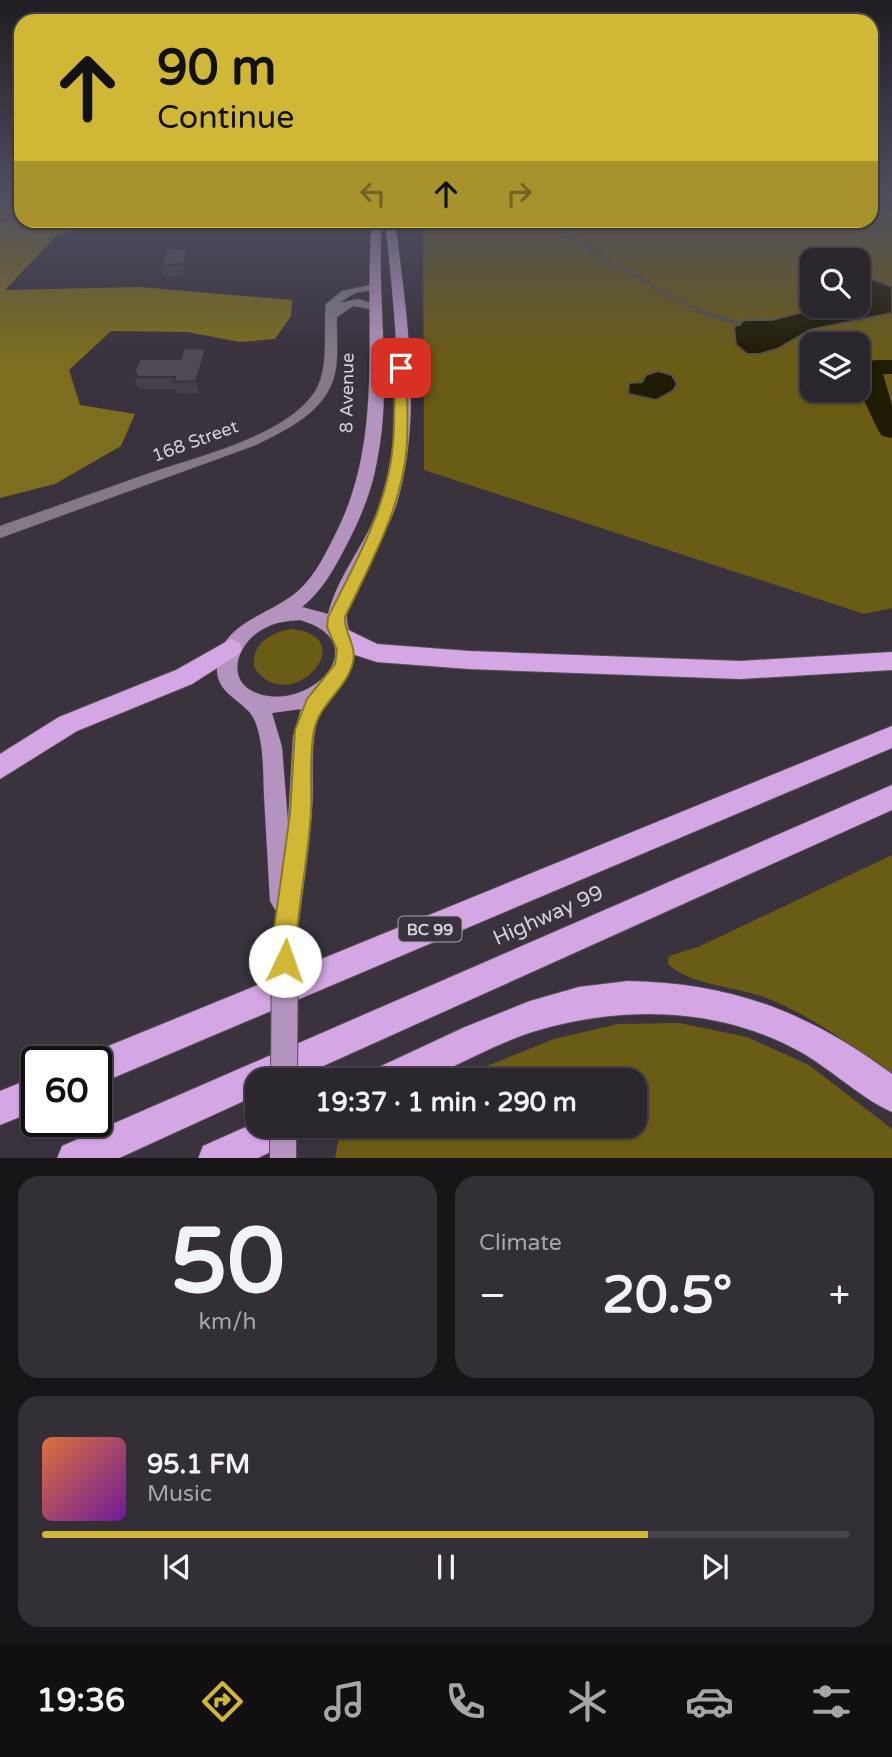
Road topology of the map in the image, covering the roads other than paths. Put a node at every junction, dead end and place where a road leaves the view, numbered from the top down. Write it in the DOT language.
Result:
graph roads {
  1 [pos="376,249"];
  2 [pos="393,249"];
  3 [pos="374,287"];
  4 [pos="375,306"];
  5 [pos="330,319"];
  6 [pos="401,419"];
  7 [pos="0,532"];
  8 [pos="272,616"];
  9 [pos="339,632"];
  10 [pos="231,648"];
  11 [pos="892,661"];
  12 [pos="324,690"];
  13 [pos="251,700"];
  14 [pos="892,737"];
  15 [pos="0,768"];
  16 [pos="892,797"];
  17 [pos="285,937"];
  18 [pos="112,1061"];
  19 [pos="284,1068"];
  20 [pos="416,1068"];
  21 [pos="892,1095"];
  22 [pos="21,1099"];
  23 [pos="0,1108"];
  24 [pos="260,1138"];
  25 [pos="284,1138"];
  26 [pos="75,1158"];
  27 [pos="216,1158"];
  28 [pos="283,1158"];
  1 -- 3 [label="main road, 8 Avenue"];
  2 -- 6 [label="main road"];
  3 -- 4 [label="main road, 8 Avenue"];
  3 -- 5 [label="main road"];
  3 -- 6 [label="main road"];
  4 -- 5 [label="main road"];
  4 -- 8 [label="main road, 8 Avenue"];
  5 -- 7 [label="main road, 168 Street"];
  6 -- 9 [label="main road"];
  8 -- 9 [label="main road"];
  8 -- 10 [label="main road"];
  9 -- 11 [label="highway"];
  9 -- 12 [label="main road"];
  10 -- 13 [label="main road"];
  10 -- 15 [label="highway"];
  12 -- 13 [label="main road"];
  12 -- 17 [label="main road"];
  13 -- 17 [label="main road"];
  14 -- 18 [label="highway, Highway 99 / BC 99"];
  16 -- 26 [label="highway, Highway 99"];
  17 -- 19 [label="main road, bridge"];
  20 -- 21 [label="highway"];
  22 -- 23 [label="highway"];
  24 -- 27 [label="highway"];
  25 -- 28 [label="main road, bridge"];
}
